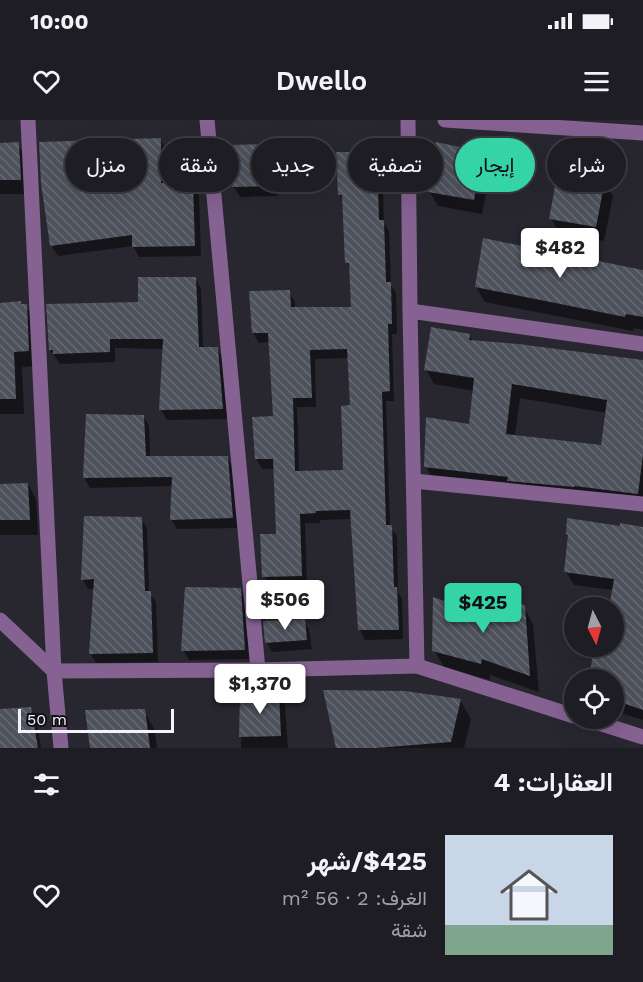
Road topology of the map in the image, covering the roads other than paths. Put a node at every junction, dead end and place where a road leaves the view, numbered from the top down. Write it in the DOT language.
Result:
graph roads {
  1 [pos="28,120"];
  2 [pos="207,120"];
  3 [pos="408,120"];
  4 [pos="445,120"];
  5 [pos="643,134"];
  6 [pos="410,311"];
  7 [pos="643,344"];
  8 [pos="414,481"];
  9 [pos="643,504"];
  10 [pos="0,620"];
  11 [pos="417,666"];
  12 [pos="258,670"];
  13 [pos="54,671"];
  14 [pos="564,713"];
  15 [pos="618,729"];
  16 [pos="643,737"];
  17 [pos="61,748"];
  1 -- 13 [label="street"];
  2 -- 12 [label="street"];
  3 -- 6 [label="street"];
  4 -- 5 [label="street"];
  6 -- 7 [label="street"];
  6 -- 8 [label="street"];
  8 -- 9 [label="street"];
  8 -- 11 [label="street"];
  10 -- 13 [label="street"];
  11 -- 12 [label="street"];
  11 -- 14 [label="street"];
  12 -- 13 [label="street"];
  13 -- 17 [label="street"];
  15 -- 16 [label="street"];
}
